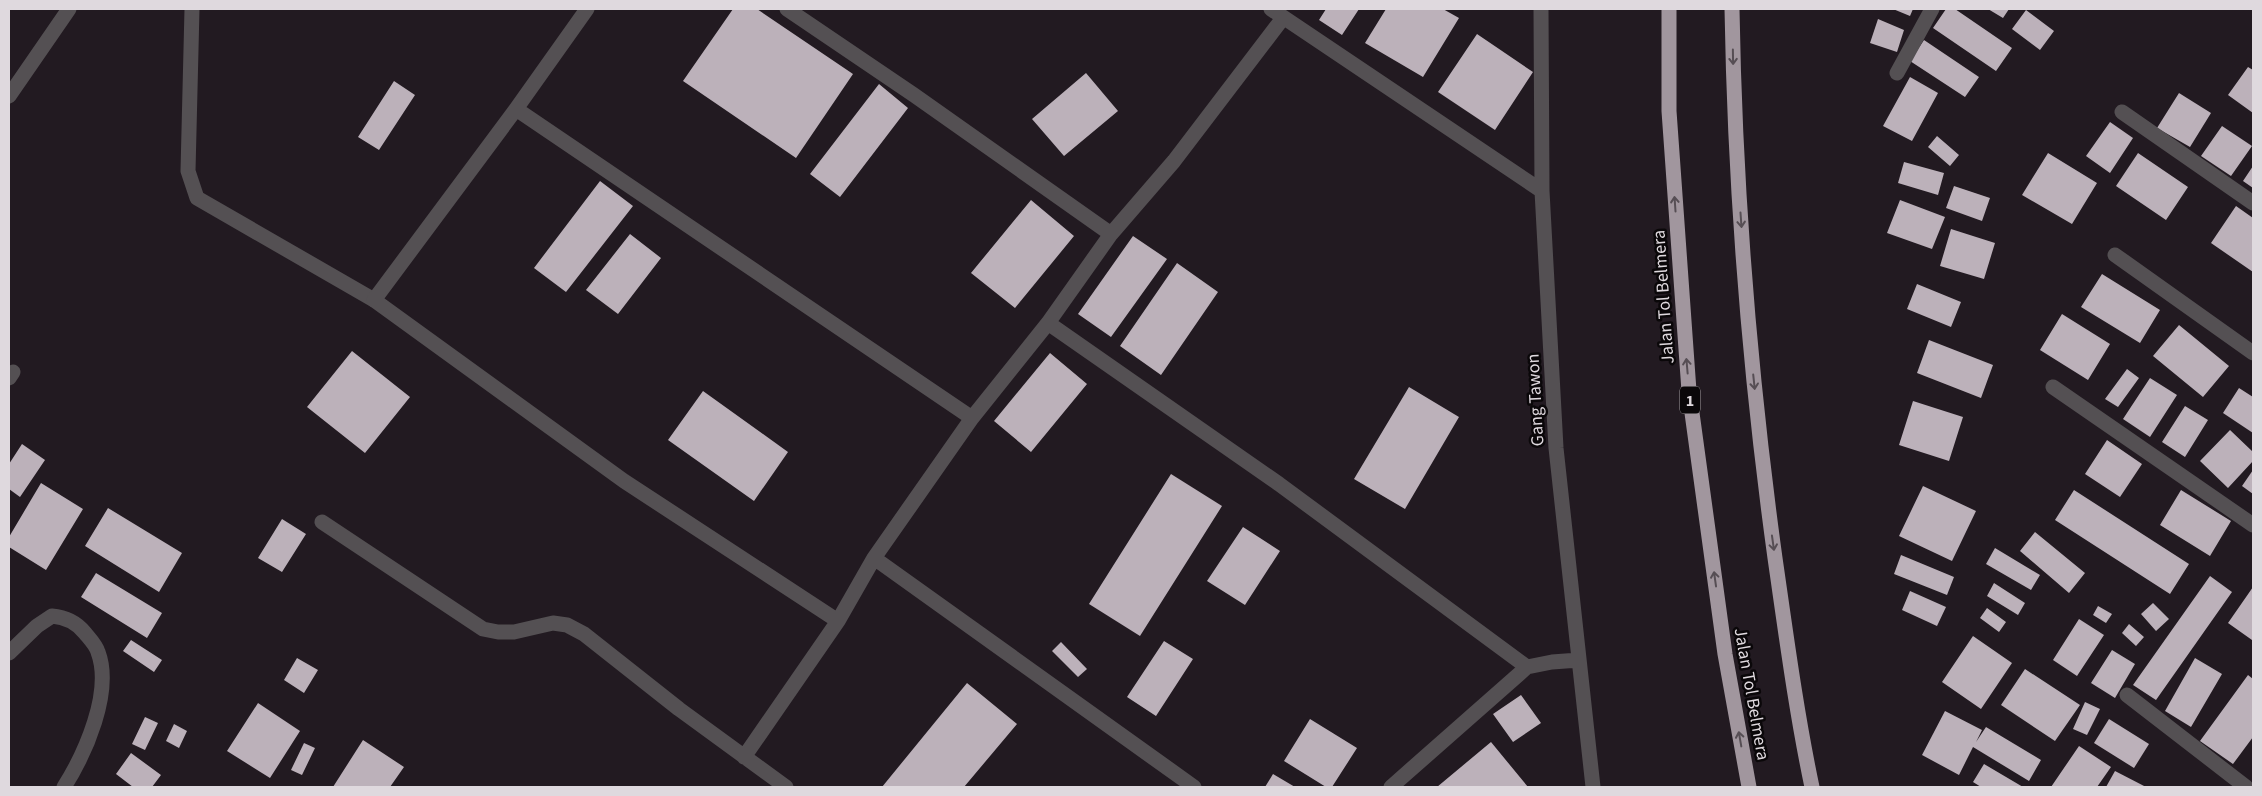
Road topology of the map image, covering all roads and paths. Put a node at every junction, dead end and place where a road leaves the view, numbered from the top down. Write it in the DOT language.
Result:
graph roads {
  1 [pos="69,9"];
  2 [pos="192,9"];
  3 [pos="587,9"];
  4 [pos="787,9"];
  5 [pos="1270,9"];
  6 [pos="1541,9"];
  7 [pos="1669,9"];
  8 [pos="1732,9"];
  9 [pos="1932,9"];
  10 [pos="1284,18"];
  11 [pos="1897,73"];
  12 [pos="9,96"];
  13 [pos="516,109"];
  14 [pos="2122,112"];
  15 [pos="1542,191"];
  16 [pos="2253,203"];
  17 [pos="1111,234"];
  18 [pos="2115,255"];
  19 [pos="374,300"];
  20 [pos="1048,323"];
  21 [pos="2253,353"];
  22 [pos="2053,387"];
  23 [pos="972,418"];
  24 [pos="322,522"];
  25 [pos="2253,526"];
  26 [pos="874,558"];
  27 [pos="838,620"];
  28 [pos="9,653"];
  29 [pos="1579,660"];
  30 [pos="1527,667"];
  31 [pos="2127,694"];
  32 [pos="744,757"];
  33 [pos="64,787"];
  34 [pos="786,787"];
  35 [pos="1194,787"];
  36 [pos="1391,787"];
  37 [pos="1594,787"];
  38 [pos="1748,787"];
  39 [pos="1812,787"];
  40 [pos="2246,787"];
  1 -- 12 [label="street"];
  2 -- 19 [label="street"];
  3 -- 13 [label="street"];
  4 -- 17 [label="street"];
  5 -- 10 [label="street"];
  6 -- 15 [label="street, Gang Tawon"];
  38 -- 7 [label="highway, Jalan Tol Belmera / 1, one-way"];
  8 -- 39 [label="highway, one-way"];
  9 -- 11 [label="street"];
  10 -- 15 [label="street"];
  10 -- 17 [label="street"];
  13 -- 19 [label="street"];
  13 -- 23 [label="street"];
  14 -- 16 [label="street"];
  15 -- 29 [label="street, Gang Tawon"];
  17 -- 20 [label="street"];
  18 -- 21 [label="street"];
  19 -- 27 [label="street"];
  20 -- 23 [label="street"];
  20 -- 30 [label="street"];
  22 -- 25 [label="street"];
  23 -- 26 [label="street"];
  24 -- 32 [label="street"];
  26 -- 27 [label="street"];
  26 -- 35 [label="street"];
  27 -- 32 [label="street"];
  28 -- 33 [label="street"];
  29 -- 30 [label="street"];
  29 -- 37 [label="street, Gang Tawon"];
  30 -- 36 [label="street"];
  31 -- 40 [label="street"];
  32 -- 34 [label="street"];
}
